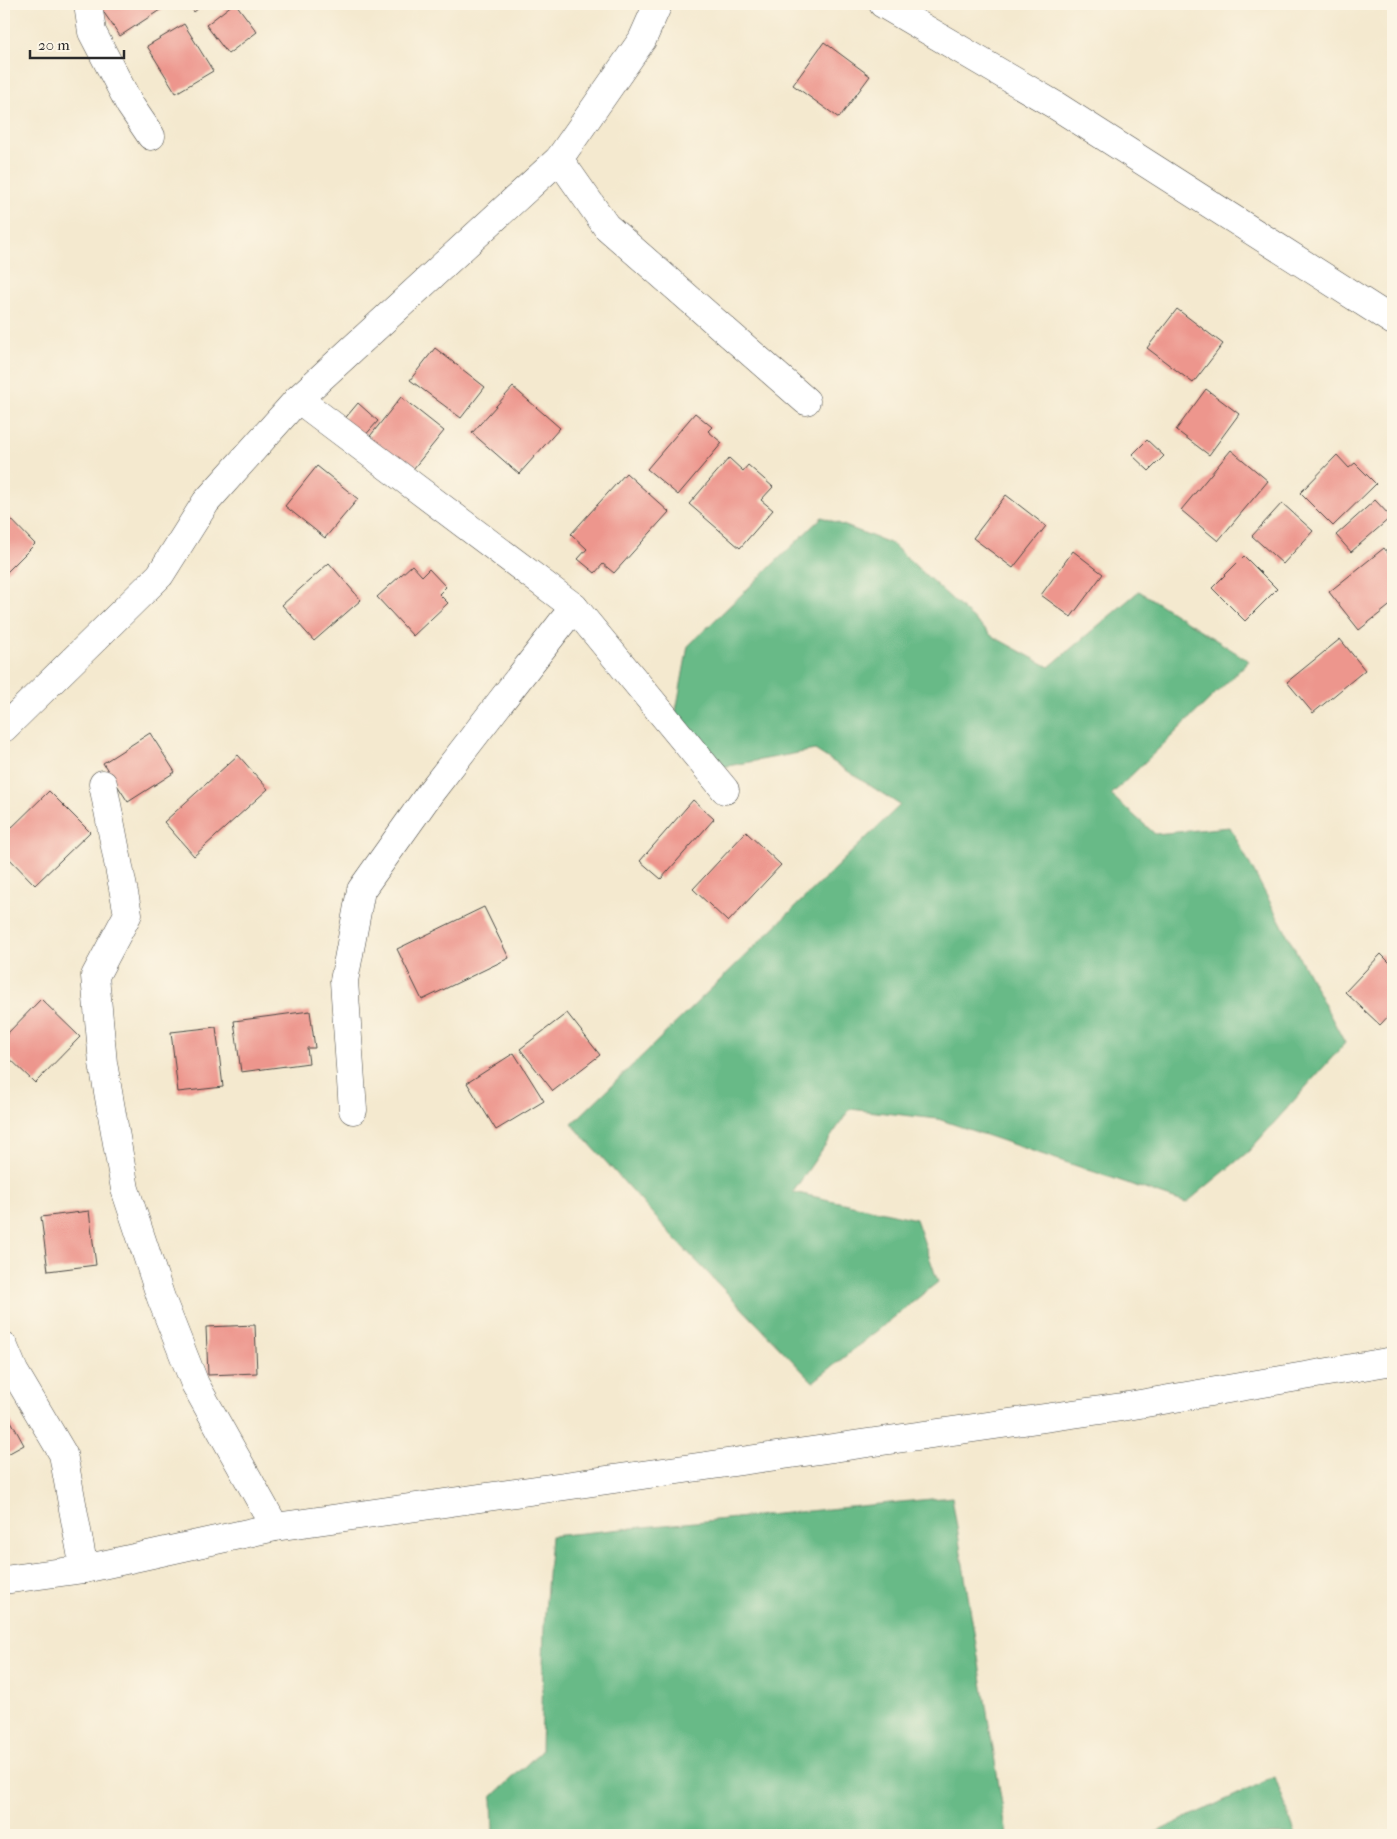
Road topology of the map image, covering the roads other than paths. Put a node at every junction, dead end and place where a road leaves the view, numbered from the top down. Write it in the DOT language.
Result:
graph roads {
  1 [pos="88,4"];
  2 [pos="658,4"];
  3 [pos="883,4"];
  4 [pos="151,136"];
  5 [pos="559,159"];
  6 [pos="1393,321"];
  7 [pos="298,399"];
  8 [pos="806,401"];
  9 [pos="574,607"];
  10 [pos="4,728"];
  11 [pos="102,784"];
  12 [pos="725,790"];
  13 [pos="353,1110"];
  14 [pos="4,1347"];
  15 [pos="1393,1361"];
  16 [pos="275,1527"];
  17 [pos="84,1568"];
  18 [pos="4,1580"];
  1 -- 4 [label="street"];
  2 -- 5 [label="street"];
  3 -- 6 [label="street"];
  5 -- 7 [label="street"];
  5 -- 8 [label="street"];
  7 -- 9 [label="street"];
  7 -- 10 [label="street"];
  9 -- 12 [label="street"];
  9 -- 13 [label="street"];
  11 -- 16 [label="street"];
  14 -- 17 [label="street"];
  15 -- 16 [label="street"];
  16 -- 17 [label="street"];
  17 -- 18 [label="street"];
}
